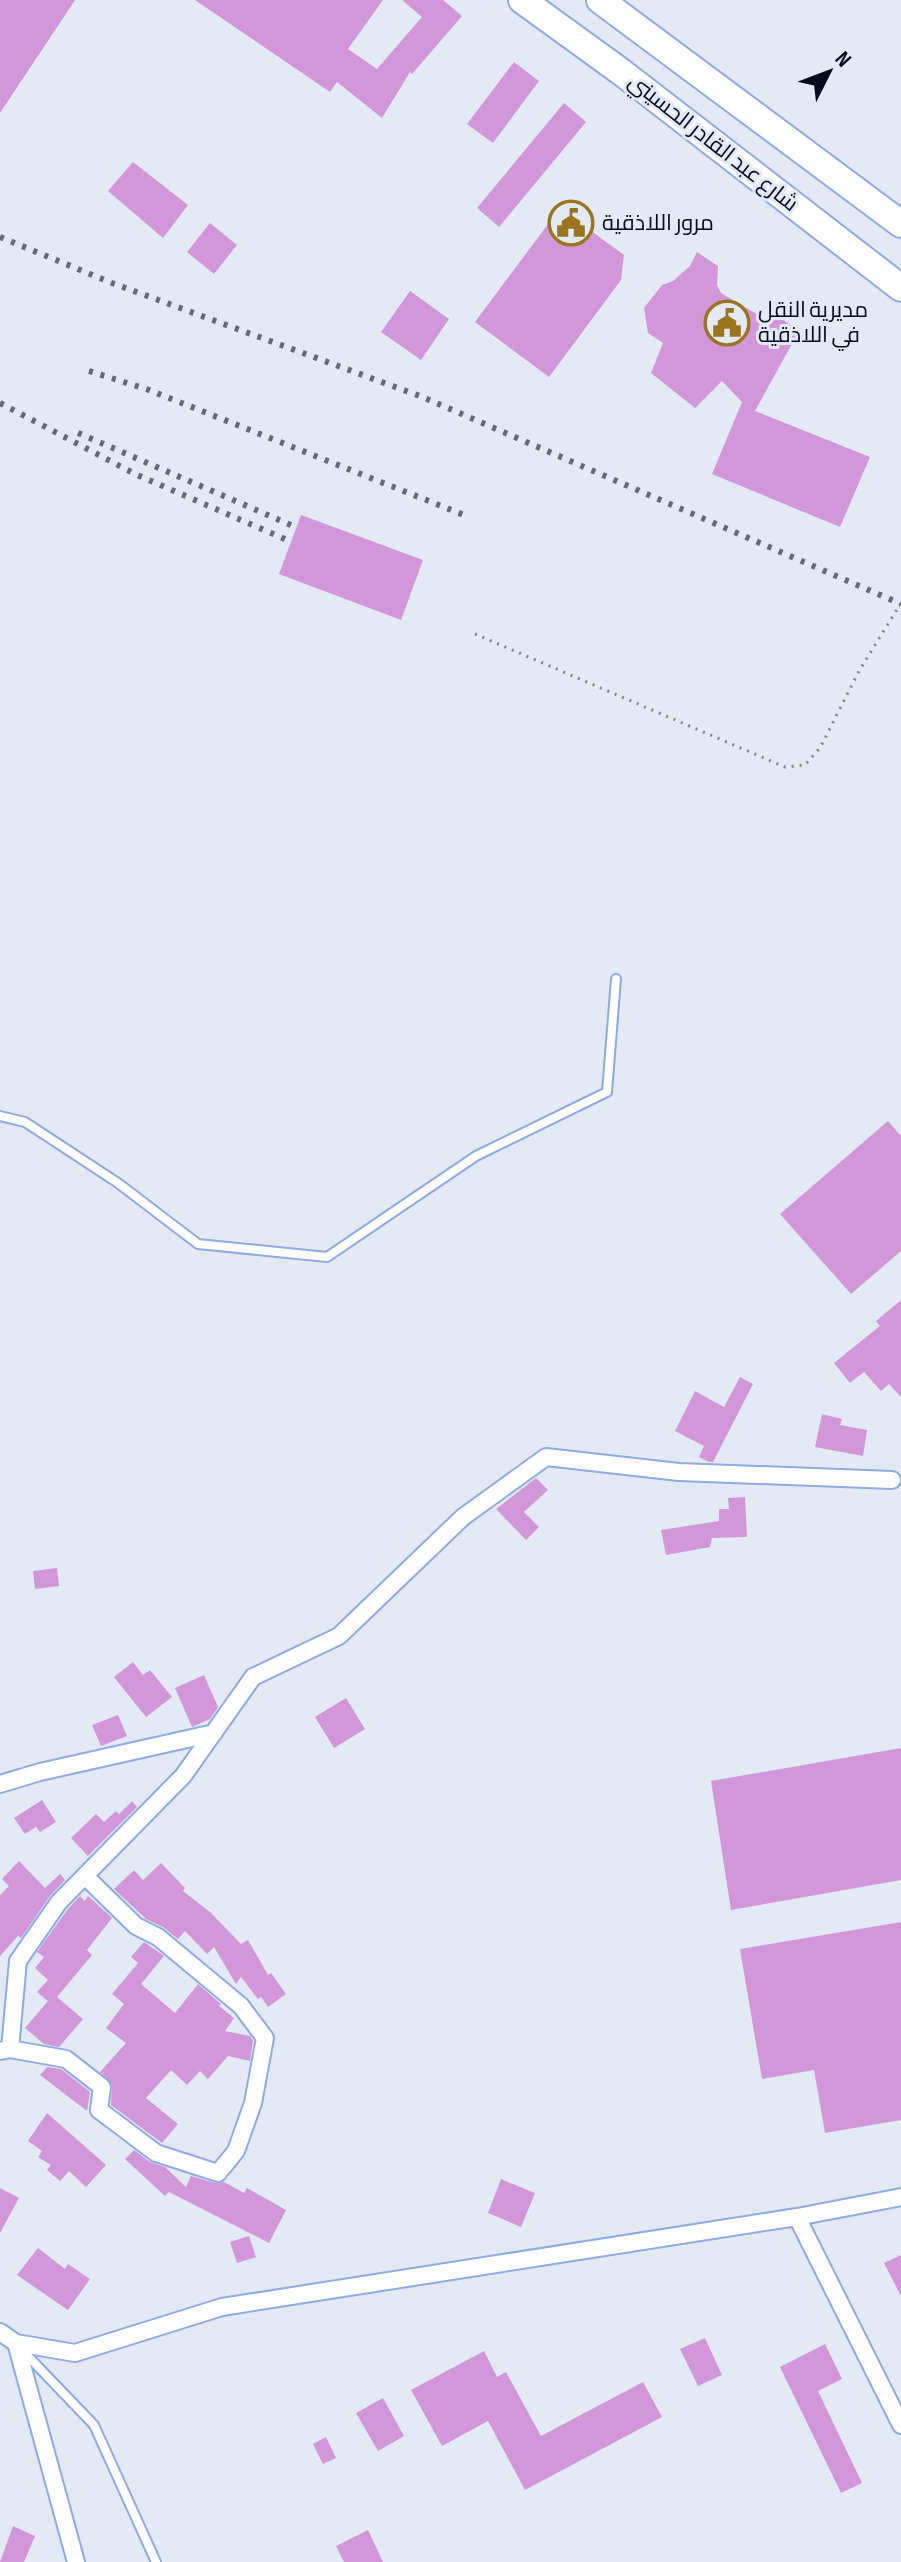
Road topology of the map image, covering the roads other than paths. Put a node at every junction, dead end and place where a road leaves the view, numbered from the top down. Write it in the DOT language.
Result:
graph roads {
  1 [pos="522,0"];
  2 [pos="600,0"];
  3 [pos="901,224"];
  4 [pos="901,288"];
  5 [pos="616,979"];
  6 [pos="0,1116"];
  7 [pos="892,1480"];
  8 [pos="214,1733"];
  9 [pos="0,1784"];
  10 [pos="85,1876"];
  11 [pos="5,2050"];
  12 [pos="901,2197"];
  13 [pos="797,2217"];
  14 [pos="0,2332"];
  15 [pos="16,2343"];
  16 [pos="901,2425"];
  17 [pos="76,2562"];
  18 [pos="156,2562"];
  1 -- 4 [label="main road, شارع عبد القادر الحسيني"];
  2 -- 3 [label="main road, شارع عبد القادر الحسيني"];
  5 -- 6 [label="lane"];
  7 -- 8 [label="street"];
  8 -- 9 [label="street"];
  8 -- 10 [label="street"];
  10 -- 11 [label="street"];
  10 -- 11 [label="street"];
  12 -- 13 [label="street"];
  13 -- 15 [label="street"];
  13 -- 16 [label="street"];
  14 -- 15 [label="street"];
  15 -- 17 [label="street"];
  15 -- 18 [label="lane"];
}
